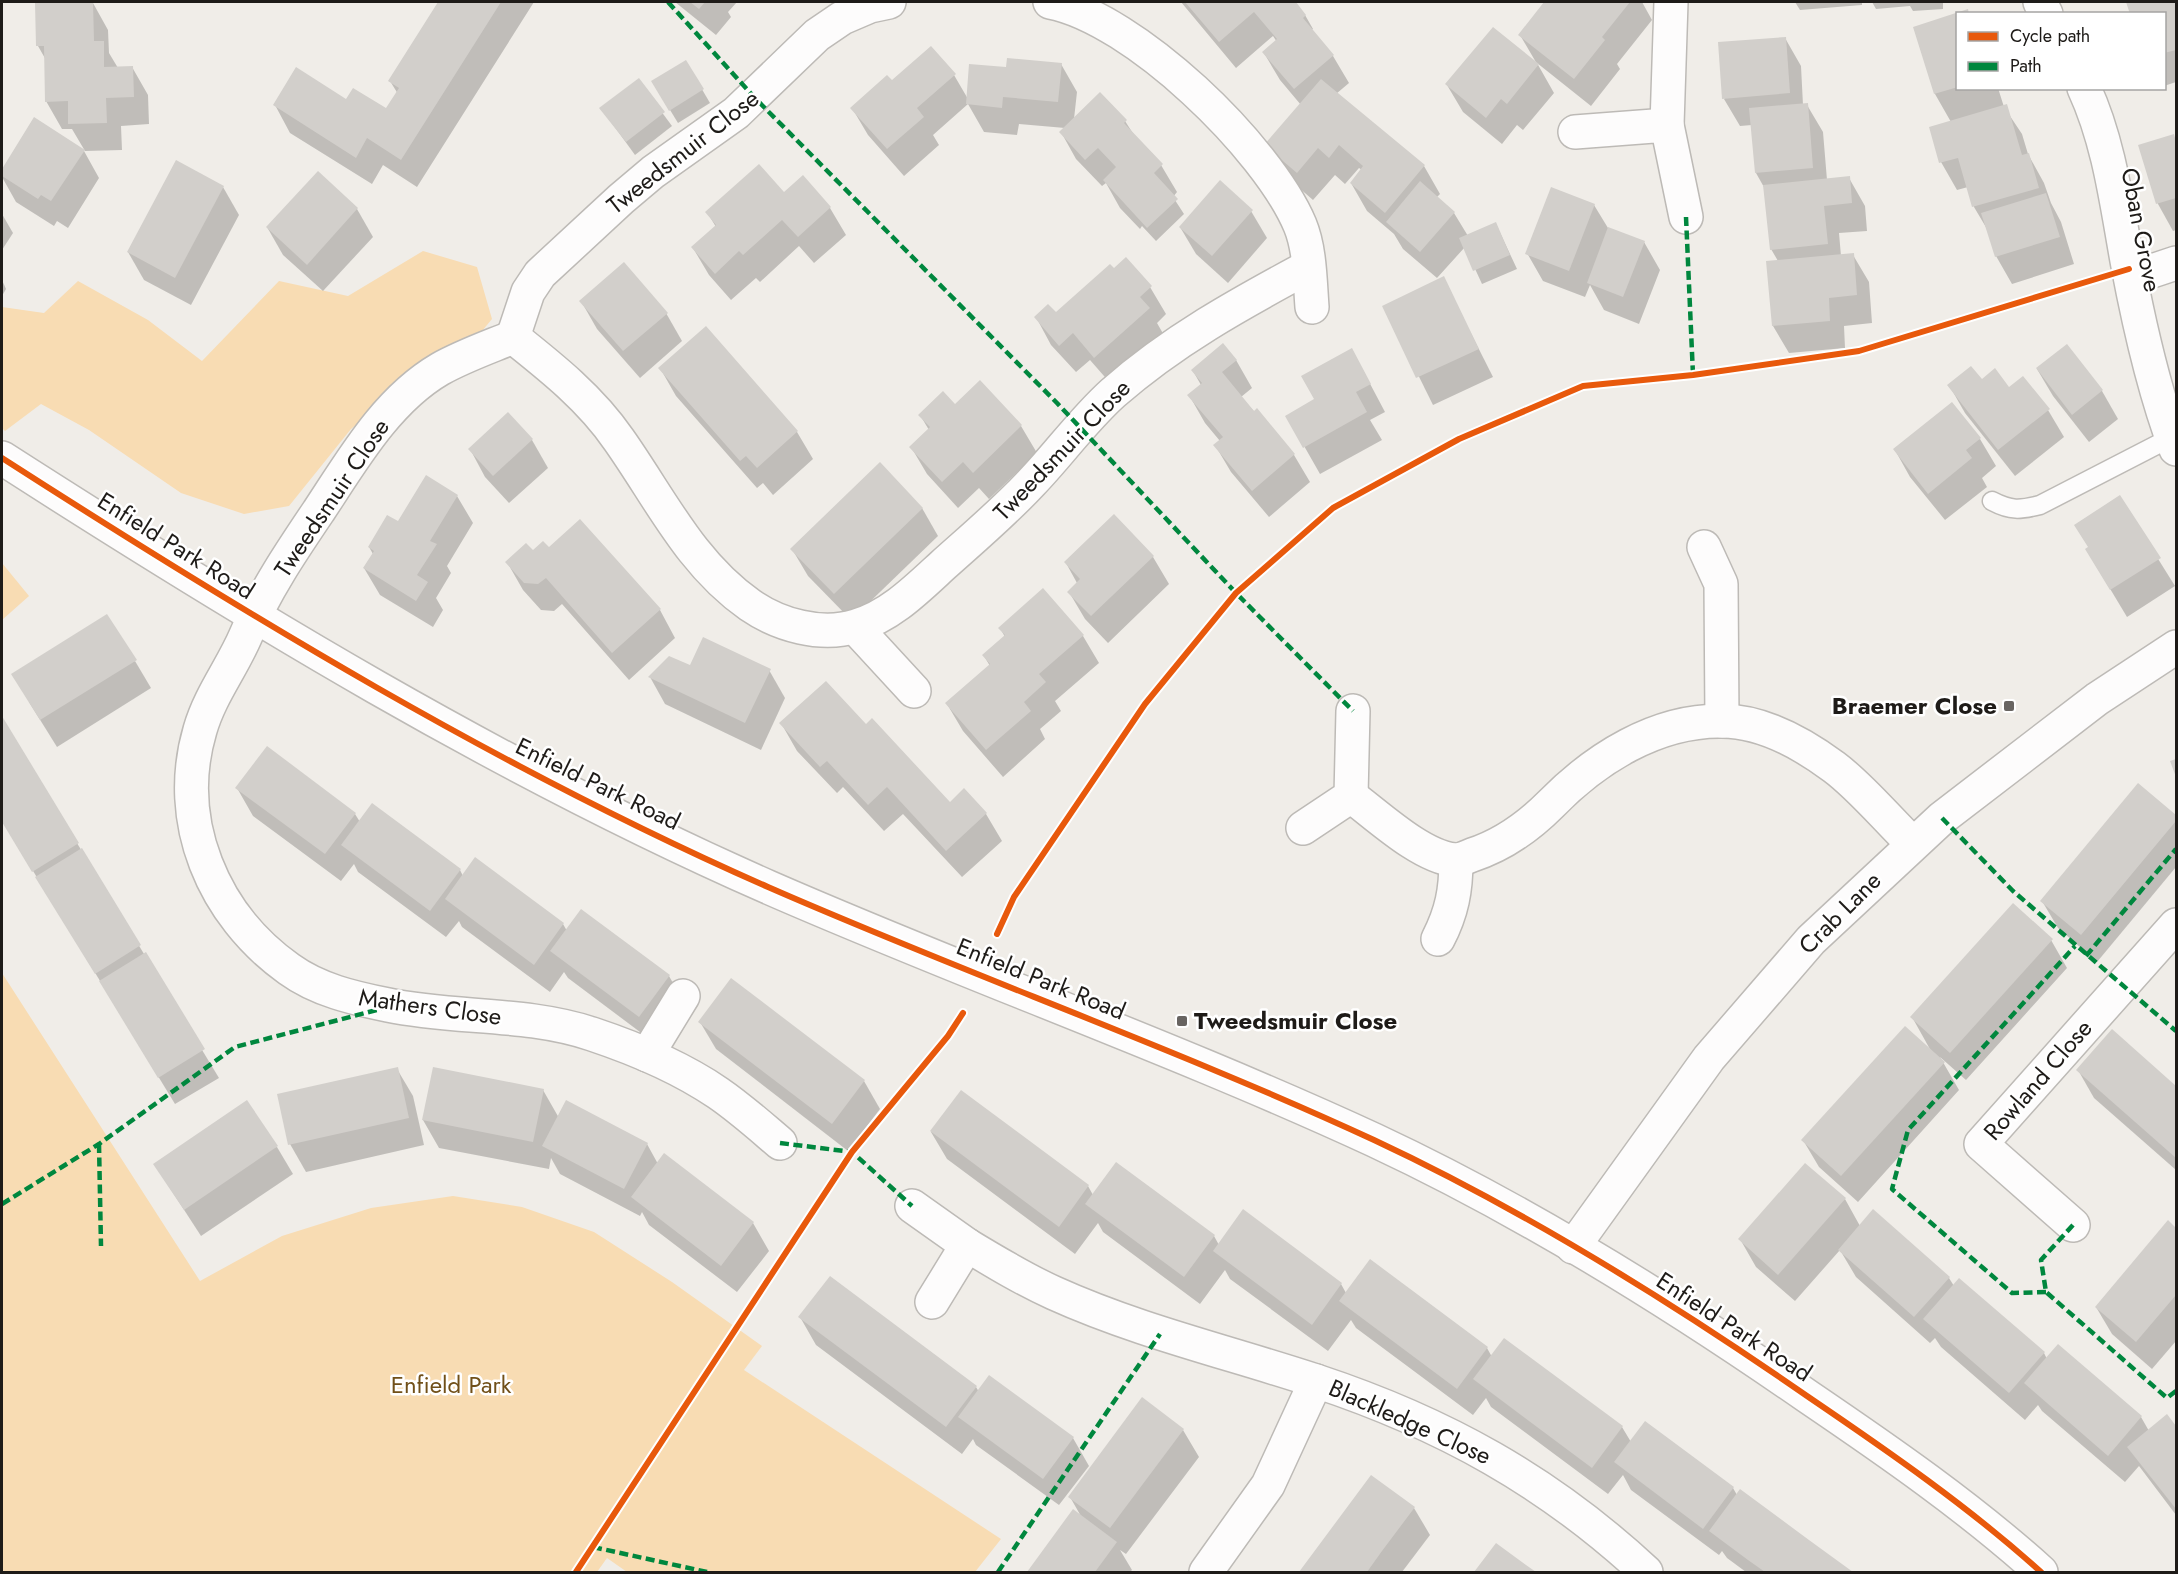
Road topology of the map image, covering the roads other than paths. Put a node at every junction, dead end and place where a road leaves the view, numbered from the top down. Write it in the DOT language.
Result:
graph roads {
  1 [pos="889,2"];
  2 [pos="1050,2"];
  3 [pos="1671,2"];
  4 [pos="2085,90"];
  5 [pos="1666,125"];
  6 [pos="1575,132"];
  7 [pos="1686,217"];
  8 [pos="2176,263"];
  9 [pos="1308,267"];
  10 [pos="2131,278"];
  11 [pos="1312,307"];
  12 [pos="513,337"];
  13 [pos="2174,443"];
  14 [pos="2,458"];
  15 [pos="1992,501"];
  16 [pos="1704,547"];
  17 [pos="254,616"];
  18 [pos="855,627"];
  19 [pos="2176,647"];
  20 [pos="914,691"];
  21 [pos="1353,711"];
  22 [pos="1722,721"];
  23 [pos="1351,795"];
  24 [pos="1303,828"];
  25 [pos="1912,843"];
  26 [pos="1456,860"];
  27 [pos="2176,925"];
  28 [pos="1438,939"];
  29 [pos="683,996"];
  30 [pos="647,1055"];
  31 [pos="780,1143"];
  32 [pos="912,1206"];
  33 [pos="2073,1224"];
  34 [pos="967,1245"];
  35 [pos="1572,1247"];
  36 [pos="932,1302"];
  37 [pos="1316,1381"];
  38 [pos="1206,1572"];
  39 [pos="1646,1572"];
  40 [pos="2041,1572"];
  1 -- 12 [label="street, Tweedsmuir Close"];
  2 -- 9 [label="street"];
  3 -- 5 [label="street"];
  4 -- 10 [label="street, Oban Grove"];
  5 -- 6 [label="street"];
  5 -- 7 [label="street"];
  8 -- 10 [label="street, Oban Grove"];
  9 -- 11 [label="street"];
  9 -- 18 [label="street, Tweedsmuir Close"];
  10 -- 13 [label="street, Oban Grove"];
  12 -- 17 [label="street, Tweedsmuir Close"];
  12 -- 18 [label="street, Tweedsmuir Close"];
  13 -- 15 [label="lane"];
  14 -- 17 [label="street, Enfield Park Road"];
  16 -- 22 [label="street"];
  17 -- 30 [label="street, Mathers Close"];
  17 -- 35 [label="street, Enfield Park Road"];
  18 -- 20 [label="street"];
  19 -- 25 [label="street, Crab Lane"];
  21 -- 23 [label="street"];
  22 -- 25 [label="street"];
  22 -- 26 [label="street"];
  23 -- 24 [label="street"];
  23 -- 26 [label="street"];
  25 -- 35 [label="street, Crab Lane"];
  26 -- 28 [label="street"];
  27 -- 33 [label="street, Rowland Close"];
  29 -- 30 [label="street"];
  30 -- 31 [label="street, Mathers Close"];
  32 -- 34 [label="street, Blackledge Close"];
  34 -- 36 [label="street"];
  34 -- 37 [label="street, Blackledge Close"];
  35 -- 40 [label="street, Enfield Park Road"];
  37 -- 38 [label="street, Blackledge Close"];
  37 -- 39 [label="street, Blackledge Close"];
}
